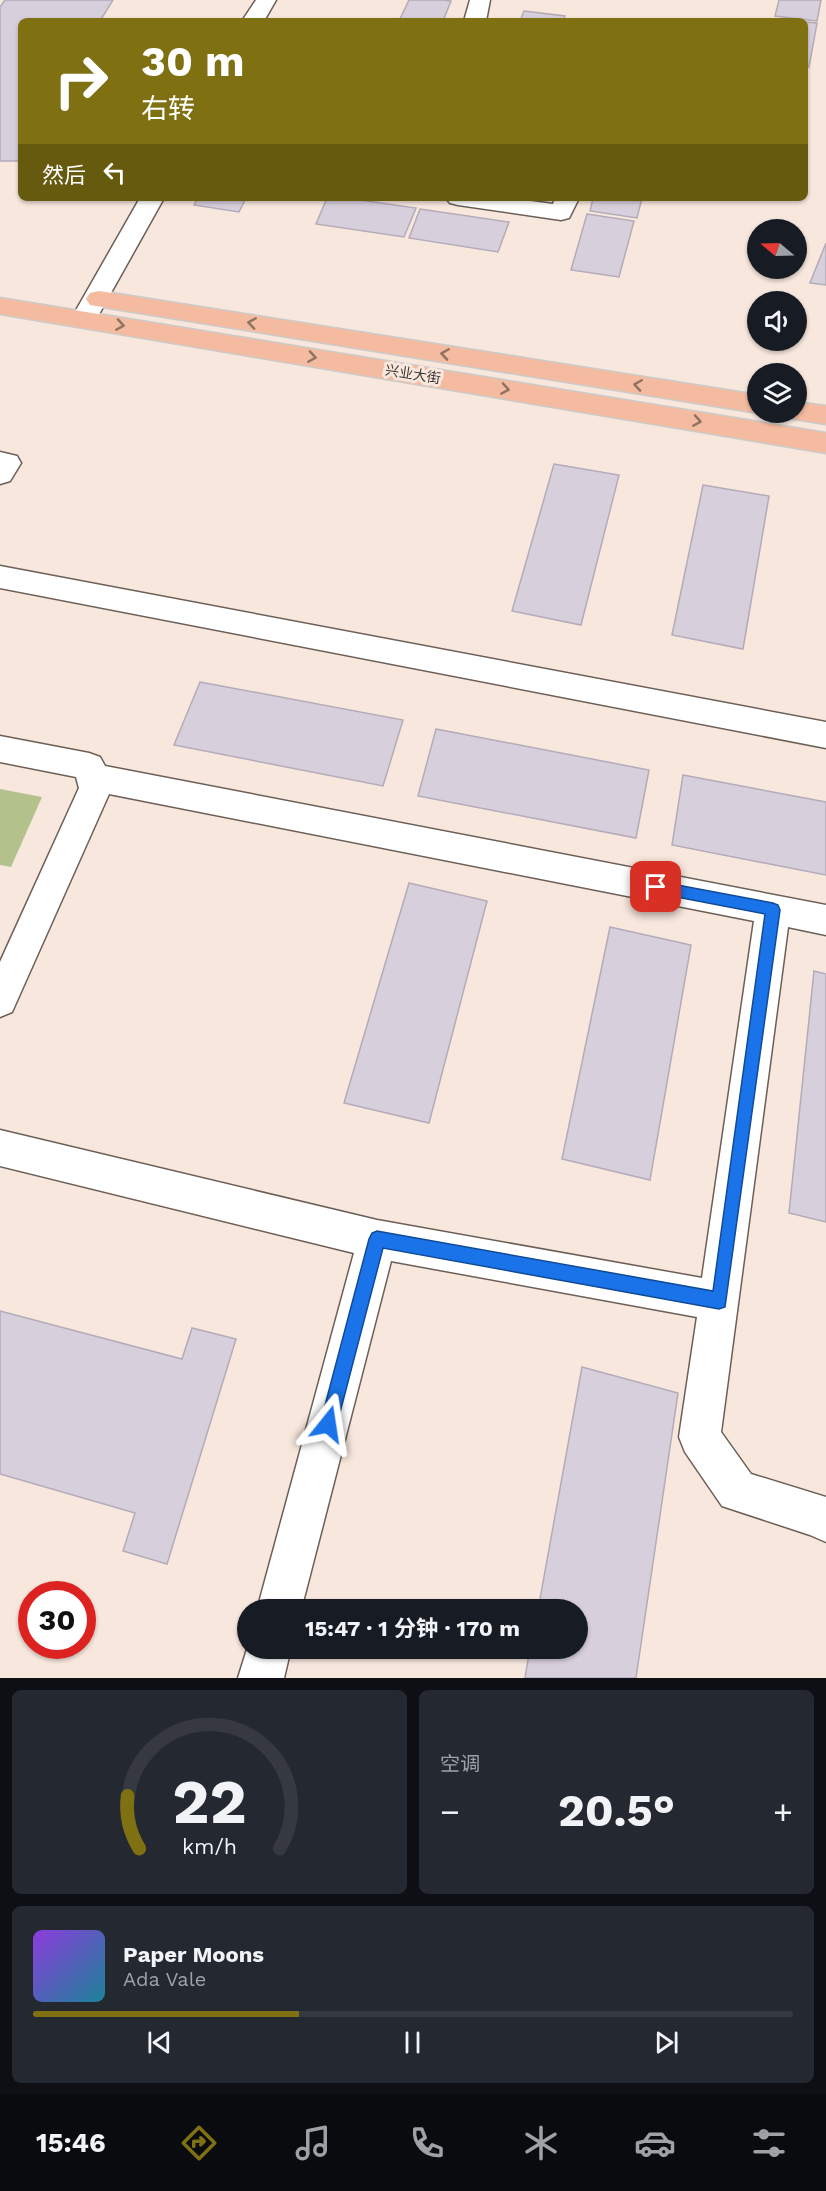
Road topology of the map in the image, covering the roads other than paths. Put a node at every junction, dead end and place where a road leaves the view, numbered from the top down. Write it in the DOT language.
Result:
graph roads {
  1 [pos="266,0"];
  2 [pos="480,0"];
  3 [pos="255,18"];
  4 [pos="476,18"];
  5 [pos="150,201"];
  6 [pos="479,201"];
  7 [pos="566,201"];
  8 [pos="0,283"];
  9 [pos="0,306"];
  10 [pos="90,309"];
  11 [pos="747,402"];
  12 [pos="807,412"];
  13 [pos="826,415"];
  14 [pos="826,443"];
  15 [pos="0,462"];
  16 [pos="0,474"];
  17 [pos="0,577"];
  18 [pos="826,735"];
  19 [pos="0,749"];
  20 [pos="92,777"];
  21 [pos="773,910"];
  22 [pos="826,920"];
  23 [pos="0,1001"];
  24 [pos="0,1148"];
  25 [pos="377,1239"];
  26 [pos="719,1301"];
  27 [pos="826,1521"];
  28 [pos="282,1599"];
  29 [pos="266,1659"];
  30 [pos="261,1678"];
  1 -- 3 [label="street"];
  2 -- 4 [label="street"];
  5 -- 10 [label="street"];
  6 -- 7 [label="street"];
  8 -- 10 [label="main road, 兴业大街"];
  9 -- 10 [label="main road, 兴业大街"];
  11 -- 10 [label="main road, 兴业大街, one-way"];
  10 -- 14 [label="main road, 兴业大街, one-way"];
  12 -- 13 [label="main road"];
  15 -- 16 [label="street"];
  17 -- 18 [label="street"];
  19 -- 20 [label="street"];
  20 -- 21 [label="street"];
  20 -- 23 [label="street"];
  21 -- 22 [label="street"];
  21 -- 26 [label="street"];
  24 -- 25 [label="street"];
  25 -- 26 [label="street"];
  25 -- 28 [label="street"];
  26 -- 27 [label="street"];
  29 -- 30 [label="street"];
}
